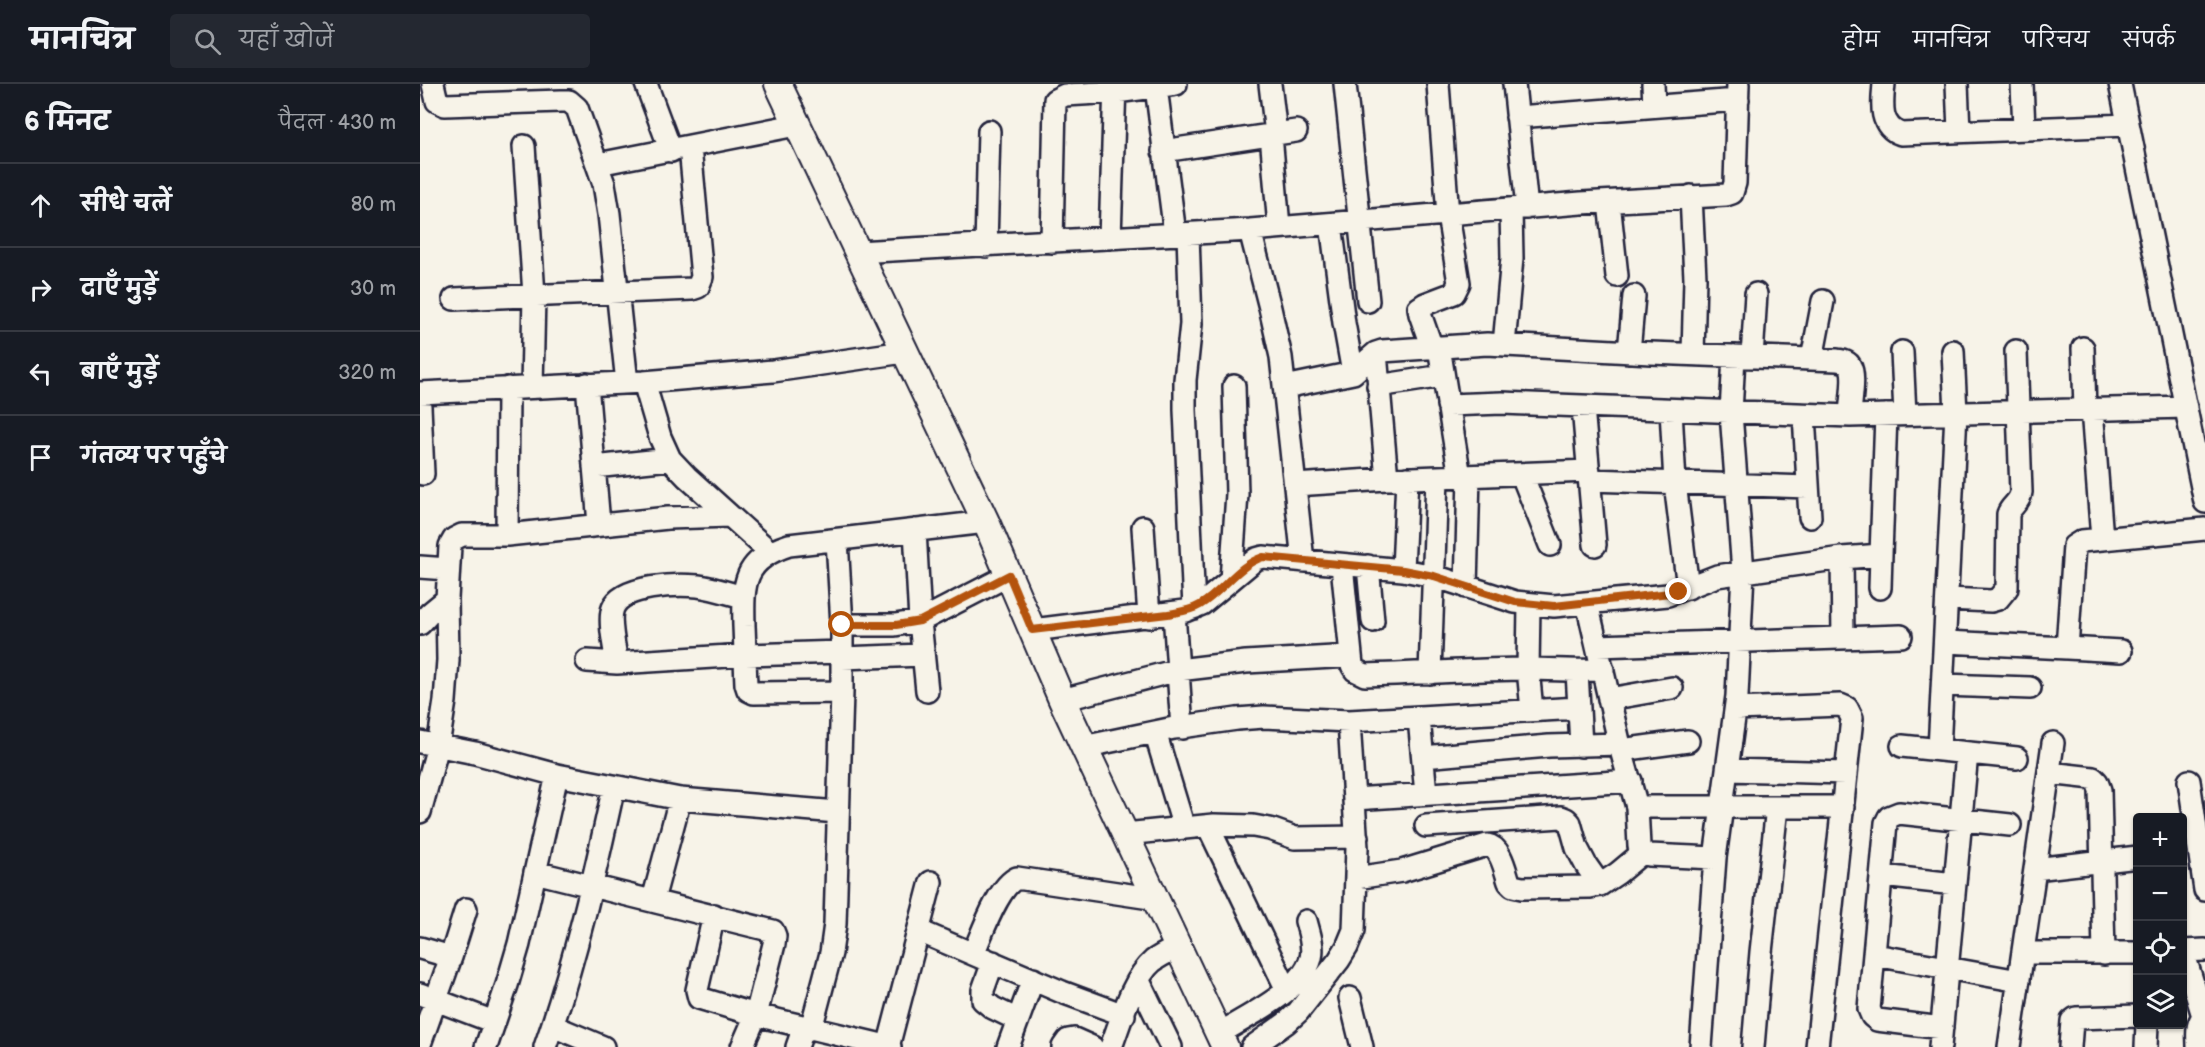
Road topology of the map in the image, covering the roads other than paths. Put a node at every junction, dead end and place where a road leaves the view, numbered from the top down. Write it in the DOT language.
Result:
graph roads {
  1 [pos="433,84"];
  2 [pos="646,84"];
  3 [pos="778,84"];
  4 [pos="1270,84"];
  5 [pos="1345,84"];
  6 [pos="1438,84"];
  7 [pos="1514,84"];
  8 [pos="1653,84"];
  9 [pos="1884,84"];
  10 [pos="1957,84"];
  11 [pos="2022,84"];
  12 [pos="2120,84"];
  13 [pos="1166,86"];
  14 [pos="1115,88"];
  15 [pos="1738,92"];
  16 [pos="491,94"];
  17 [pos="1654,106"];
  18 [pos="1517,117"];
  19 [pos="796,125"];
  20 [pos="2128,125"];
  21 [pos="2024,128"];
  22 [pos="989,131"];
  23 [pos="1959,131"];
  24 [pos="1281,134"];
  25 [pos="524,146"];
  26 [pos="681,149"];
  27 [pos="1163,151"];
  28 [pos="598,164"];
  29 [pos="1691,196"];
  30 [pos="1609,202"];
  31 [pos="1519,209"];
  32 [pos="1448,215"];
  33 [pos="1359,221"];
  34 [pos="1331,224"];
  35 [pos="1279,227"];
  36 [pos="1250,230"];
  37 [pos="1181,234"];
  38 [pos="1110,238"];
  39 [pos="1052,242"];
  40 [pos="986,246"];
  41 [pos="857,252"];
  42 [pos="1617,276"];
  43 [pos="618,291"];
  44 [pos="1756,294"];
  45 [pos="534,295"];
  46 [pos="1634,296"];
  47 [pos="454,299"];
  48 [pos="1823,301"];
  49 [pos="1368,302"];
  50 [pos="1504,345"];
  51 [pos="1436,347"];
  52 [pos="2083,348"];
  53 [pos="1953,351"];
  54 [pos="2016,351"];
  55 [pos="904,352"];
  56 [pos="1629,352"];
  57 [pos="1902,352"];
  58 [pos="1376,353"];
  59 [pos="1693,354"];
  60 [pos="1743,357"];
  61 [pos="1812,359"];
  62 [pos="1353,373"];
  63 [pos="1443,376"];
  64 [pos="635,382"];
  65 [pos="587,384"];
  66 [pos="1234,386"];
  67 [pos="1378,386"];
  68 [pos="532,387"];
  69 [pos="1284,387"];
  70 [pos="508,388"];
  71 [pos="420,393"];
  72 [pos="1448,405"];
  73 [pos="420,406"];
  74 [pos="1583,407"];
  75 [pos="2186,407"];
  76 [pos="2089,409"];
  77 [pos="1671,410"];
  78 [pos="2018,411"];
  79 [pos="1731,413"];
  80 [pos="1956,413"];
  81 [pos="1804,415"];
  82 [pos="1895,415"];
  83 [pos="1850,416"];
  84 [pos="670,459"];
  85 [pos="594,467"];
  86 [pos="423,474"];
  87 [pos="1522,475"];
  88 [pos="1464,476"];
  89 [pos="1589,476"];
  90 [pos="1437,477"];
  91 [pos="1397,479"];
  92 [pos="1675,483"];
  93 [pos="1736,484"];
  94 [pos="1295,485"];
  95 [pos="1808,487"];
  96 [pos="2205,502"];
  97 [pos="730,516"];
  98 [pos="1810,517"];
  99 [pos="986,522"];
  100 [pos="598,524"];
  101 [pos="1143,527"];
  102 [pos="2205,529"];
  103 [pos="915,530"];
  104 [pos="507,535"];
  105 [pos="2102,539"];
  106 [pos="837,540"];
  107 [pos="1550,545"];
  108 [pos="1595,545"];
  109 [pos="770,552"];
  110 [pos="1881,555"];
  111 [pos="1842,558"];
  112 [pos="1303,561"];
  113 [pos="1342,565"];
  114 [pos="1368,566"];
  115 [pos="420,567"];
  116 [pos="448,569"];
  117 [pos="1403,570"];
  118 [pos="1743,572"];
  119 [pos="1009,575"];
  120 [pos="1434,576"];
  121 [pos="1231,580"];
  122 [pos="1466,586"];
  123 [pos="1688,588"];
  124 [pos="1880,588"];
  125 [pos="743,597"];
  126 [pos="447,599"];
  127 [pos="1948,599"];
  128 [pos="1587,603"];
  129 [pos="1529,604"];
  130 [pos="1184,611"];
  131 [pos="1149,617"];
  132 [pos="920,621"];
  133 [pos="1372,621"];
  134 [pos="420,624"];
  135 [pos="842,625"];
  136 [pos="1032,630"];
  137 [pos="1901,636"];
  138 [pos="1843,638"];
  139 [pos="1740,640"];
  140 [pos="1946,642"];
  141 [pos="1597,646"];
  142 [pos="2067,648"];
  143 [pos="2121,651"];
  144 [pos="745,655"];
  145 [pos="842,655"];
  146 [pos="923,655"];
  147 [pos="1351,656"];
  148 [pos="587,661"];
  149 [pos="617,663"];
  150 [pos="1528,669"];
  151 [pos="1178,670"];
  152 [pos="1603,670"];
  153 [pos="1577,672"];
  154 [pos="1430,673"];
  155 [pos="1943,686"];
  156 [pos="1672,688"];
  157 [pos="2030,688"];
  158 [pos="927,691"];
  159 [pos="842,692"];
  160 [pos="1610,699"];
  161 [pos="1062,700"];
  162 [pos="1579,708"];
  163 [pos="1736,709"];
  164 [pos="1532,710"];
  165 [pos="1419,718"];
  166 [pos="1349,721"];
  167 [pos="1182,728"];
  168 [pos="1155,732"];
  169 [pos="1688,741"];
  170 [pos="2053,743"];
  171 [pos="429,744"];
  172 [pos="1581,746"];
  173 [pos="1902,746"];
  174 [pos="1083,747"];
  175 [pos="1621,747"];
  176 [pos="1939,750"];
  177 [pos="1966,753"];
  178 [pos="1423,757"];
  179 [pos="2017,758"];
  180 [pos="1727,770"];
  181 [pos="1846,773"];
  182 [pos="2049,773"];
  183 [pos="557,775"];
  184 [pos="1630,781"];
  185 [pos="2189,781"];
  186 [pos="614,786"];
  187 [pos="1426,794"];
  188 [pos="680,799"];
  189 [pos="1354,799"];
  190 [pos="1637,807"];
  191 [pos="1721,807"];
  192 [pos="1777,807"];
  193 [pos="1843,807"];
  194 [pos="420,812"];
  195 [pos="838,812"];
  196 [pos="1960,821"];
  197 [pos="2010,825"];
  198 [pos="1208,826"];
  199 [pos="1426,826"];
  200 [pos="1184,828"];
  201 [pos="1125,834"];
  202 [pos="1357,837"];
  203 [pos="2196,850"];
  204 [pos="1642,853"];
  205 [pos="1715,858"];
  206 [pos="2133,858"];
  207 [pos="2102,861"];
  208 [pos="2035,869"];
  209 [pos="535,872"];
  210 [pos="1882,876"];
  211 [pos="1356,878"];
  212 [pos="931,882"];
  213 [pos="593,885"];
  214 [pos="1600,885"];
  215 [pos="1955,885"];
  216 [pos="2205,890"];
  217 [pos="1157,899"];
  218 [pos="653,900"];
  219 [pos="466,909"];
  220 [pos="714,915"];
  221 [pos="1306,921"];
  222 [pos="920,931"];
  223 [pos="1179,947"];
  224 [pos="420,948"];
  225 [pos="2205,950"];
  226 [pos="2187,951"];
  227 [pos="2023,952"];
  228 [pos="2133,953"];
  229 [pos="973,954"];
  230 [pos="2104,954"];
  231 [pos="1875,955"];
  232 [pos="451,957"];
  233 [pos="993,962"];
  234 [pos="2187,963"];
  235 [pos="1947,969"];
  236 [pos="1033,979"];
  237 [pos="1139,981"];
  238 [pos="2019,981"];
  239 [pos="1287,990"];
  240 [pos="428,997"];
  241 [pos="1350,998"];
  242 [pos="756,1015"];
  243 [pos="1124,1015"];
  244 [pos="2133,1016"];
  245 [pos="2204,1016"];
  246 [pos="1018,1020"];
  247 [pos="494,1022"];
  248 [pos="553,1026"];
  249 [pos="807,1028"];
  250 [pos="2147,1029"];
  251 [pos="1941,1037"];
  252 [pos="834,1041"];
  253 [pos="1222,1043"];
  254 [pos="420,1044"];
  255 [pos="879,1046"];
  256 [pos="486,1047"];
  257 [pos="545,1047"];
  258 [pos="603,1047"];
  259 [pos="742,1047"];
  260 [pos="797,1047"];
  261 [pos="1008,1047"];
  262 [pos="1063,1047"];
  263 [pos="1092,1047"];
  264 [pos="1111,1047"];
  265 [pos="1171,1047"];
  266 [pos="1252,1047"];
  267 [pos="1362,1047"];
  268 [pos="1701,1047"];
  269 [pos="1753,1047"];
  270 [pos="1817,1047"];
  271 [pos="2009,1047"];
  272 [pos="2070,1047"];
  273 [pos="2146,1047"];
  274 [pos="2198,1047"];
  1 -- 16 [label="street"];
  2 -- 26 [label="street"];
  3 -- 19 [label="main road"];
  4 -- 24 [label="street"];
  5 -- 33 [label="street"];
  6 -- 32 [label="street"];
  7 -- 18 [label="street"];
  8 -- 17 [label="street"];
  9 -- 23 [label="street"];
  10 -- 23 [label="street"];
  11 -- 21 [label="street"];
  12 -- 20 [label="street"];
  13 -- 14 [label="street"];
  13 -- 27 [label="street"];
  14 -- 38 [label="street"];
  14 -- 39 [label="street"];
  15 -- 17 [label="street"];
  15 -- 29 [label="street"];
  16 -- 28 [label="street"];
  17 -- 18 [label="street"];
  18 -- 31 [label="street"];
  19 -- 26 [label="street"];
  19 -- 41 [label="main road"];
  20 -- 21 [label="street"];
  20 -- 75 [label="street"];
  21 -- 23 [label="street"];
  22 -- 40 [label="street"];
  24 -- 27 [label="street"];
  24 -- 35 [label="street"];
  25 -- 45 [label="street"];
  26 -- 28 [label="street"];
  26 -- 43 [label="street"];
  27 -- 37 [label="street"];
  28 -- 43 [label="street"];
  29 -- 30 [label="street"];
  29 -- 59 [label="street"];
  30 -- 31 [label="street"];
  30 -- 42 [label="street"];
  31 -- 32 [label="street"];
  31 -- 50 [label="street"];
  32 -- 33 [label="street"];
  32 -- 51 [label="street"];
  33 -- 34 [label="street"];
  33 -- 49 [label="street"];
  34 -- 35 [label="street"];
  34 -- 62 [label="street"];
  35 -- 36 [label="street"];
  36 -- 37 [label="street"];
  36 -- 69 [label="street"];
  37 -- 38 [label="street"];
  37 -- 130 [label="street"];
  38 -- 39 [label="street"];
  39 -- 40 [label="street"];
  40 -- 41 [label="street"];
  41 -- 55 [label="main road"];
  43 -- 45 [label="street"];
  43 -- 64 [label="street"];
  44 -- 60 [label="street"];
  45 -- 47 [label="street"];
  45 -- 68 [label="street"];
  46 -- 56 [label="street"];
  48 -- 61 [label="street"];
  50 -- 51 [label="street"];
  50 -- 56 [label="street"];
  51 -- 58 [label="street"];
  51 -- 63 [label="street"];
  52 -- 76 [label="street"];
  53 -- 80 [label="street"];
  54 -- 78 [label="street"];
  55 -- 64 [label="street"];
  55 -- 99 [label="main road"];
  56 -- 59 [label="street"];
  57 -- 82 [label="street"];
  58 -- 62 [label="street"];
  58 -- 67 [label="street"];
  59 -- 60 [label="street"];
  60 -- 61 [label="street"];
  60 -- 79 [label="street"];
  61 -- 83 [label="street"];
  62 -- 69 [label="street"];
  63 -- 67 [label="street"];
  63 -- 72 [label="street"];
  64 -- 65 [label="street"];
  64 -- 84 [label="street"];
  65 -- 68 [label="street"];
  65 -- 85 [label="street"];
  66 -- 121 [label="street"];
  67 -- 91 [label="street"];
  68 -- 70 [label="street"];
  69 -- 94 [label="street"];
  70 -- 71 [label="street"];
  70 -- 104 [label="street"];
  72 -- 74 [label="street"];
  72 -- 88 [label="street"];
  73 -- 86 [label="street"];
  74 -- 77 [label="street"];
  74 -- 89 [label="street"];
  75 -- 76 [label="street"];
  75 -- 96 [label="street"];
  76 -- 78 [label="street"];
  76 -- 105 [label="street"];
  77 -- 79 [label="street"];
  77 -- 92 [label="street"];
  78 -- 80 [label="street"];
  78 -- 127 [label="street"];
  79 -- 81 [label="street"];
  79 -- 93 [label="street"];
  80 -- 82 [label="street"];
  80 -- 127 [label="street"];
  81 -- 83 [label="street"];
  81 -- 95 [label="street"];
  82 -- 83 [label="street"];
  82 -- 110 [label="street"];
  84 -- 85 [label="street"];
  84 -- 97 [label="street"];
  85 -- 100 [label="street"];
  87 -- 88 [label="street"];
  87 -- 89 [label="street"];
  87 -- 107 [label="street"];
  88 -- 90 [label="street"];
  88 -- 122 [label="street"];
  89 -- 92 [label="street"];
  89 -- 108 [label="street"];
  90 -- 91 [label="street"];
  90 -- 120 [label="street"];
  91 -- 94 [label="street"];
  91 -- 117 [label="street"];
  92 -- 93 [label="street"];
  92 -- 123 [label="street"];
  93 -- 95 [label="street"];
  93 -- 118 [label="street"];
  94 -- 112 [label="street"];
  95 -- 98 [label="street"];
  97 -- 100 [label="street"];
  97 -- 109 [label="street"];
  99 -- 103 [label="street"];
  99 -- 119 [label="main road"];
  100 -- 104 [label="street"];
  101 -- 131 [label="street"];
  102 -- 105 [label="street"];
  103 -- 106 [label="street"];
  103 -- 132 [label="street"];
  104 -- 116 [label="street"];
  105 -- 142 [label="street"];
  106 -- 109 [label="street"];
  106 -- 135 [label="street"];
  109 -- 125 [label="street"];
  110 -- 111 [label="street"];
  110 -- 124 [label="street"];
  111 -- 118 [label="street"];
  111 -- 138 [label="street"];
  112 -- 113 [label="street"];
  112 -- 121 [label="street"];
  113 -- 114 [label="street"];
  113 -- 147 [label="street"];
  114 -- 117 [label="street"];
  114 -- 133 [label="street"];
  115 -- 116 [label="street"];
  116 -- 126 [label="street"];
  117 -- 120 [label="street"];
  118 -- 123 [label="street"];
  118 -- 139 [label="street"];
  119 -- 132 [label="street"];
  119 -- 136 [label="main road"];
  120 -- 122 [label="street"];
  120 -- 154 [label="street"];
  121 -- 130 [label="street"];
  122 -- 129 [label="street"];
  123 -- 128 [label="street"];
  125 -- 144 [label="street"];
  125 -- 149 [label="street"];
  126 -- 134 [label="street"];
  126 -- 171 [label="street"];
  127 -- 140 [label="street"];
  128 -- 129 [label="street"];
  128 -- 141 [label="street"];
  129 -- 150 [label="street"];
  130 -- 131 [label="street"];
  130 -- 151 [label="street"];
  131 -- 136 [label="street"];
  132 -- 135 [label="street"];
  132 -- 146 [label="street"];
  135 -- 145 [label="street"];
  136 -- 161 [label="main road"];
  137 -- 138 [label="street"];
  138 -- 139 [label="street"];
  139 -- 141 [label="street"];
  139 -- 163 [label="street"];
  140 -- 142 [label="street"];
  140 -- 155 [label="street"];
  141 -- 152 [label="street"];
  142 -- 143 [label="street"];
  144 -- 145 [label="street"];
  144 -- 149 [label="street"];
  144 -- 159 [label="street"];
  145 -- 146 [label="street"];
  145 -- 159 [label="street"];
  146 -- 158 [label="street"];
  147 -- 151 [label="street"];
  147 -- 154 [label="street"];
  148 -- 149 [label="street"];
  150 -- 153 [label="street"];
  150 -- 154 [label="street"];
  150 -- 164 [label="street"];
  151 -- 161 [label="street"];
  151 -- 167 [label="street"];
  152 -- 153 [label="street"];
  152 -- 160 [label="street"];
  153 -- 162 [label="street"];
  155 -- 157 [label="street"];
  155 -- 176 [label="street"];
  156 -- 160 [label="street"];
  159 -- 195 [label="street"];
  160 -- 175 [label="street"];
  161 -- 174 [label="main road"];
  162 -- 164 [label="street"];
  162 -- 172 [label="street"];
  163 -- 180 [label="street"];
  163 -- 181 [label="street"];
  164 -- 165 [label="street"];
  165 -- 166 [label="street"];
  165 -- 178 [label="street"];
  166 -- 167 [label="street"];
  166 -- 189 [label="street"];
  167 -- 168 [label="street"];
  168 -- 174 [label="street"];
  168 -- 200 [label="street"];
  169 -- 175 [label="street"];
  170 -- 182 [label="street"];
  171 -- 183 [label="street"];
  171 -- 194 [label="street"];
  172 -- 175 [label="street"];
  172 -- 178 [label="street"];
  173 -- 176 [label="street"];
  174 -- 201 [label="main road"];
  175 -- 184 [label="street"];
  176 -- 177 [label="street"];
  177 -- 179 [label="street"];
  177 -- 196 [label="street"];
  178 -- 187 [label="street"];
  180 -- 181 [label="street"];
  180 -- 191 [label="street"];
  181 -- 193 [label="street"];
  182 -- 207 [label="street"];
  182 -- 208 [label="street"];
  183 -- 186 [label="street"];
  183 -- 209 [label="street"];
  184 -- 187 [label="street"];
  184 -- 190 [label="street"];
  185 -- 203 [label="street"];
  186 -- 188 [label="street"];
  186 -- 213 [label="street"];
  187 -- 189 [label="street"];
  188 -- 195 [label="street"];
  188 -- 218 [label="street"];
  189 -- 202 [label="street"];
  190 -- 191 [label="street"];
  190 -- 204 [label="street"];
  191 -- 192 [label="street"];
  191 -- 205 [label="street"];
  192 -- 193 [label="street"];
  192 -- 269 [label="street"];
  193 -- 270 [label="street"];
  195 -- 249 [label="street"];
  196 -- 197 [label="street"];
  196 -- 210 [label="street"];
  196 -- 215 [label="street"];
  198 -- 200 [label="street"];
  198 -- 202 [label="street"];
  198 -- 239 [label="street"];
  199 -- 214 [label="street"];
  200 -- 201 [label="street"];
  201 -- 217 [label="main road"];
  202 -- 211 [label="street"];
  203 -- 216 [label="street"];
  204 -- 205 [label="street"];
  204 -- 214 [label="street"];
  205 -- 268 [label="street"];
  206 -- 207 [label="street"];
  207 -- 208 [label="street"];
  207 -- 230 [label="street"];
  208 -- 227 [label="street"];
  209 -- 213 [label="street"];
  209 -- 247 [label="street"];
  210 -- 215 [label="street"];
  210 -- 231 [label="street"];
  211 -- 214 [label="street"];
  211 -- 266 [label="street"];
  212 -- 222 [label="street"];
  213 -- 218 [label="street"];
  213 -- 248 [label="street"];
  215 -- 235 [label="street"];
  217 -- 223 [label="main road"];
  217 -- 229 [label="street"];
  218 -- 220 [label="street"];
  219 -- 232 [label="street"];
  220 -- 242 [label="street"];
  220 -- 242 [label="street"];
  221 -- 239 [label="street"];
  222 -- 229 [label="street"];
  222 -- 255 [label="street"];
  223 -- 237 [label="street"];
  223 -- 253 [label="main road"];
  224 -- 232 [label="street"];
  225 -- 226 [label="street"];
  227 -- 230 [label="street"];
  227 -- 238 [label="street"];
  228 -- 230 [label="street"];
  229 -- 233 [label="street"];
  231 -- 235 [label="street"];
  231 -- 251 [label="street"];
  232 -- 240 [label="street"];
  233 -- 236 [label="street"];
  233 -- 246 [label="street"];
  234 -- 245 [label="street"];
  235 -- 238 [label="street"];
  235 -- 251 [label="street"];
  236 -- 243 [label="street"];
  236 -- 246 [label="street"];
  237 -- 243 [label="street"];
  237 -- 265 [label="street"];
  238 -- 271 [label="street"];
  239 -- 253 [label="street"];
  240 -- 247 [label="street"];
  240 -- 254 [label="street"];
  241 -- 267 [label="street"];
  242 -- 249 [label="street"];
  242 -- 259 [label="street"];
  243 -- 264 [label="street"];
  244 -- 272 [label="street"];
  245 -- 274 [label="street"];
  246 -- 261 [label="street"];
  247 -- 256 [label="street"];
  248 -- 257 [label="street"];
  248 -- 258 [label="street"];
  249 -- 252 [label="street"];
  249 -- 260 [label="street"];
  250 -- 273 [label="street"];
  252 -- 255 [label="street"];
  262 -- 263 [label="street"];
}
